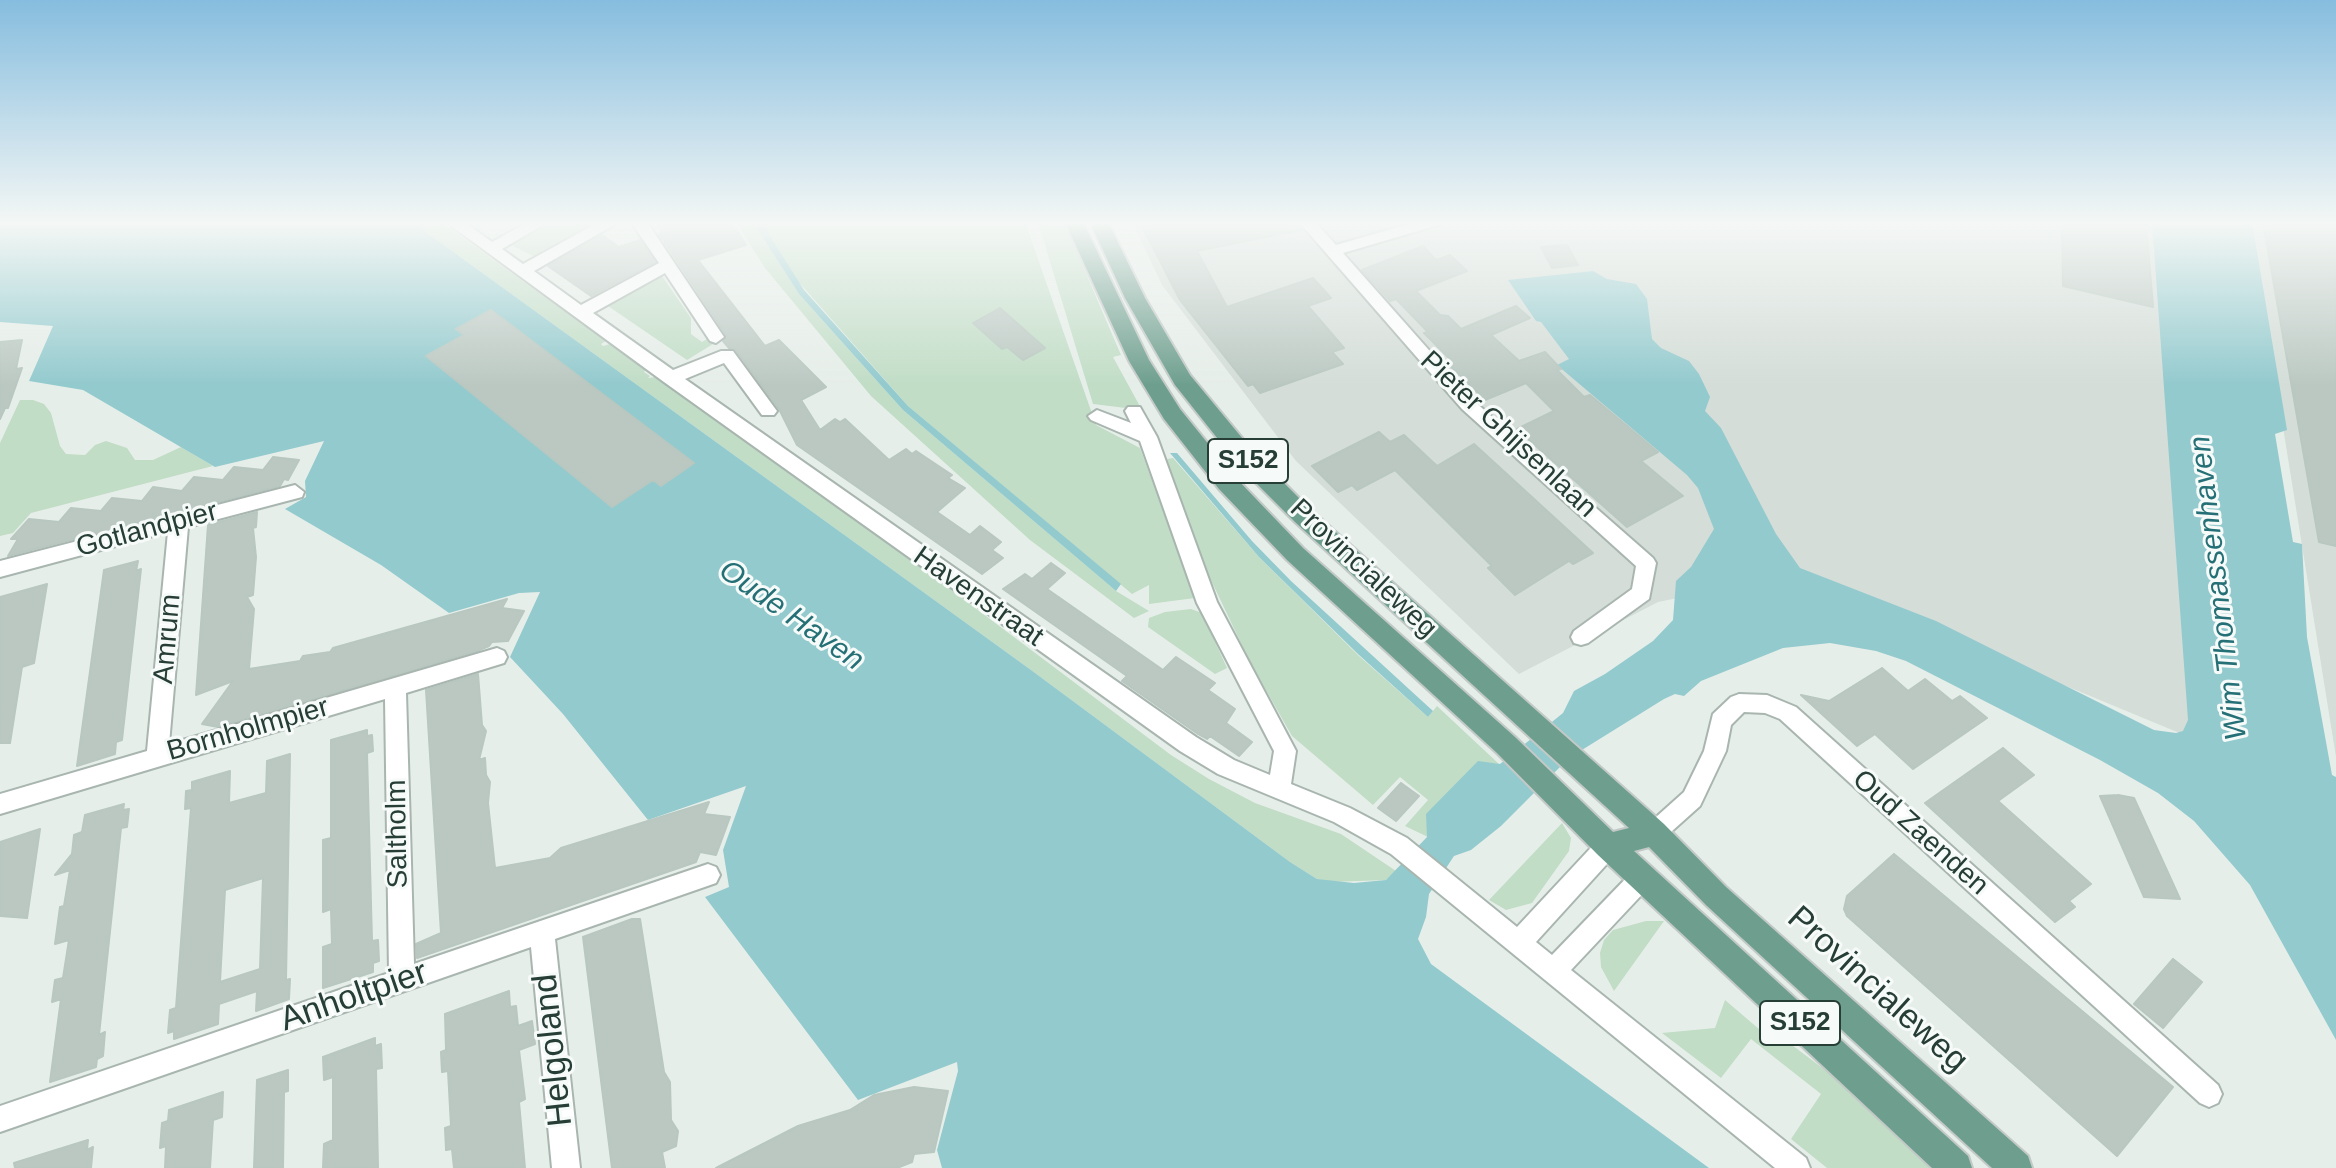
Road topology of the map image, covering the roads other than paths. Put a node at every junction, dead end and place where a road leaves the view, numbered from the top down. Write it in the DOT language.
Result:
graph roads {
  1 [pos="533,277"];
  2 [pos="647,277"];
  3 [pos="673,277"];
  4 [pos="1099,277"];
  5 [pos="1125,277"];
  6 [pos="1354,277"];
  7 [pos="582,312"];
  8 [pos="716,337"];
  9 [pos="670,378"];
  10 [pos="768,411"];
  11 [pos="1134,411"];
  12 [pos="1097,416"];
  13 [pos="1148,437"];
  14 [pos="295,492"];
  15 [pos="179,522"];
  16 [pos="0,569"];
  17 [pos="1581,637"];
  18 [pos="497,657"];
  19 [pos="395,687"];
  20 [pos="157,757"];
  21 [pos="1279,790"];
  22 [pos="0,804"];
  23 [pos="1654,833"];
  24 [pos="1608,846"];
  25 [pos="708,875"];
  26 [pos="1642,878"];
  27 [pos="542,932"];
  28 [pos="1518,943"];
  29 [pos="1553,971"];
  30 [pos="402,981"];
  31 [pos="2209,1094"];
  32 [pos="0,1119"];
  33 [pos="566,1168"];
  34 [pos="1796,1168"];
  35 [pos="1956,1168"];
  36 [pos="2016,1168"];
  1 -- 7 [label="street, Havenstraat"];
  2 -- 7 [label="street"];
  3 -- 8 [label="street"];
  4 -- 24 [label="main road, Provincialeweg / S152"];
  5 -- 23 [label="main road, Provincialeweg / S152"];
  6 -- 17 [label="street, Pieter Ghijsenlaan"];
  7 -- 9 [label="street, Havenstraat"];
  9 -- 10 [label="street"];
  9 -- 21 [label="street, Havenstraat"];
  11 -- 13 [label="street"];
  12 -- 13 [label="street"];
  13 -- 21 [label="street"];
  14 -- 15 [label="street, Gotlandpier"];
  15 -- 16 [label="street, Gotlandpier"];
  15 -- 20 [label="street, Amrum"];
  18 -- 19 [label="street, Bornholmpier"];
  19 -- 20 [label="street, Bornholmpier"];
  19 -- 30 [label="street, Saltholm"];
  20 -- 22 [label="street, Bornholmpier"];
  21 -- 28 [label="street, Havenstraat"];
  23 -- 24 [label="main road"];
  23 -- 26 [label="main road"];
  23 -- 31 [label="street, Oud Zaenden"];
  23 -- 36 [label="main road, Provincialeweg / S152"];
  24 -- 26 [label="main road, Provincialeweg / S152"];
  24 -- 28 [label="street"];
  25 -- 27 [label="street, Anholtpier"];
  26 -- 29 [label="street"];
  26 -- 35 [label="main road, Provincialeweg / S152"];
  27 -- 30 [label="street, Anholtpier"];
  27 -- 33 [label="street, Helgoland"];
  28 -- 29 [label="street, Havenstraat"];
  29 -- 34 [label="street, Havenstraat"];
  30 -- 32 [label="street, Anholtpier"];
}
